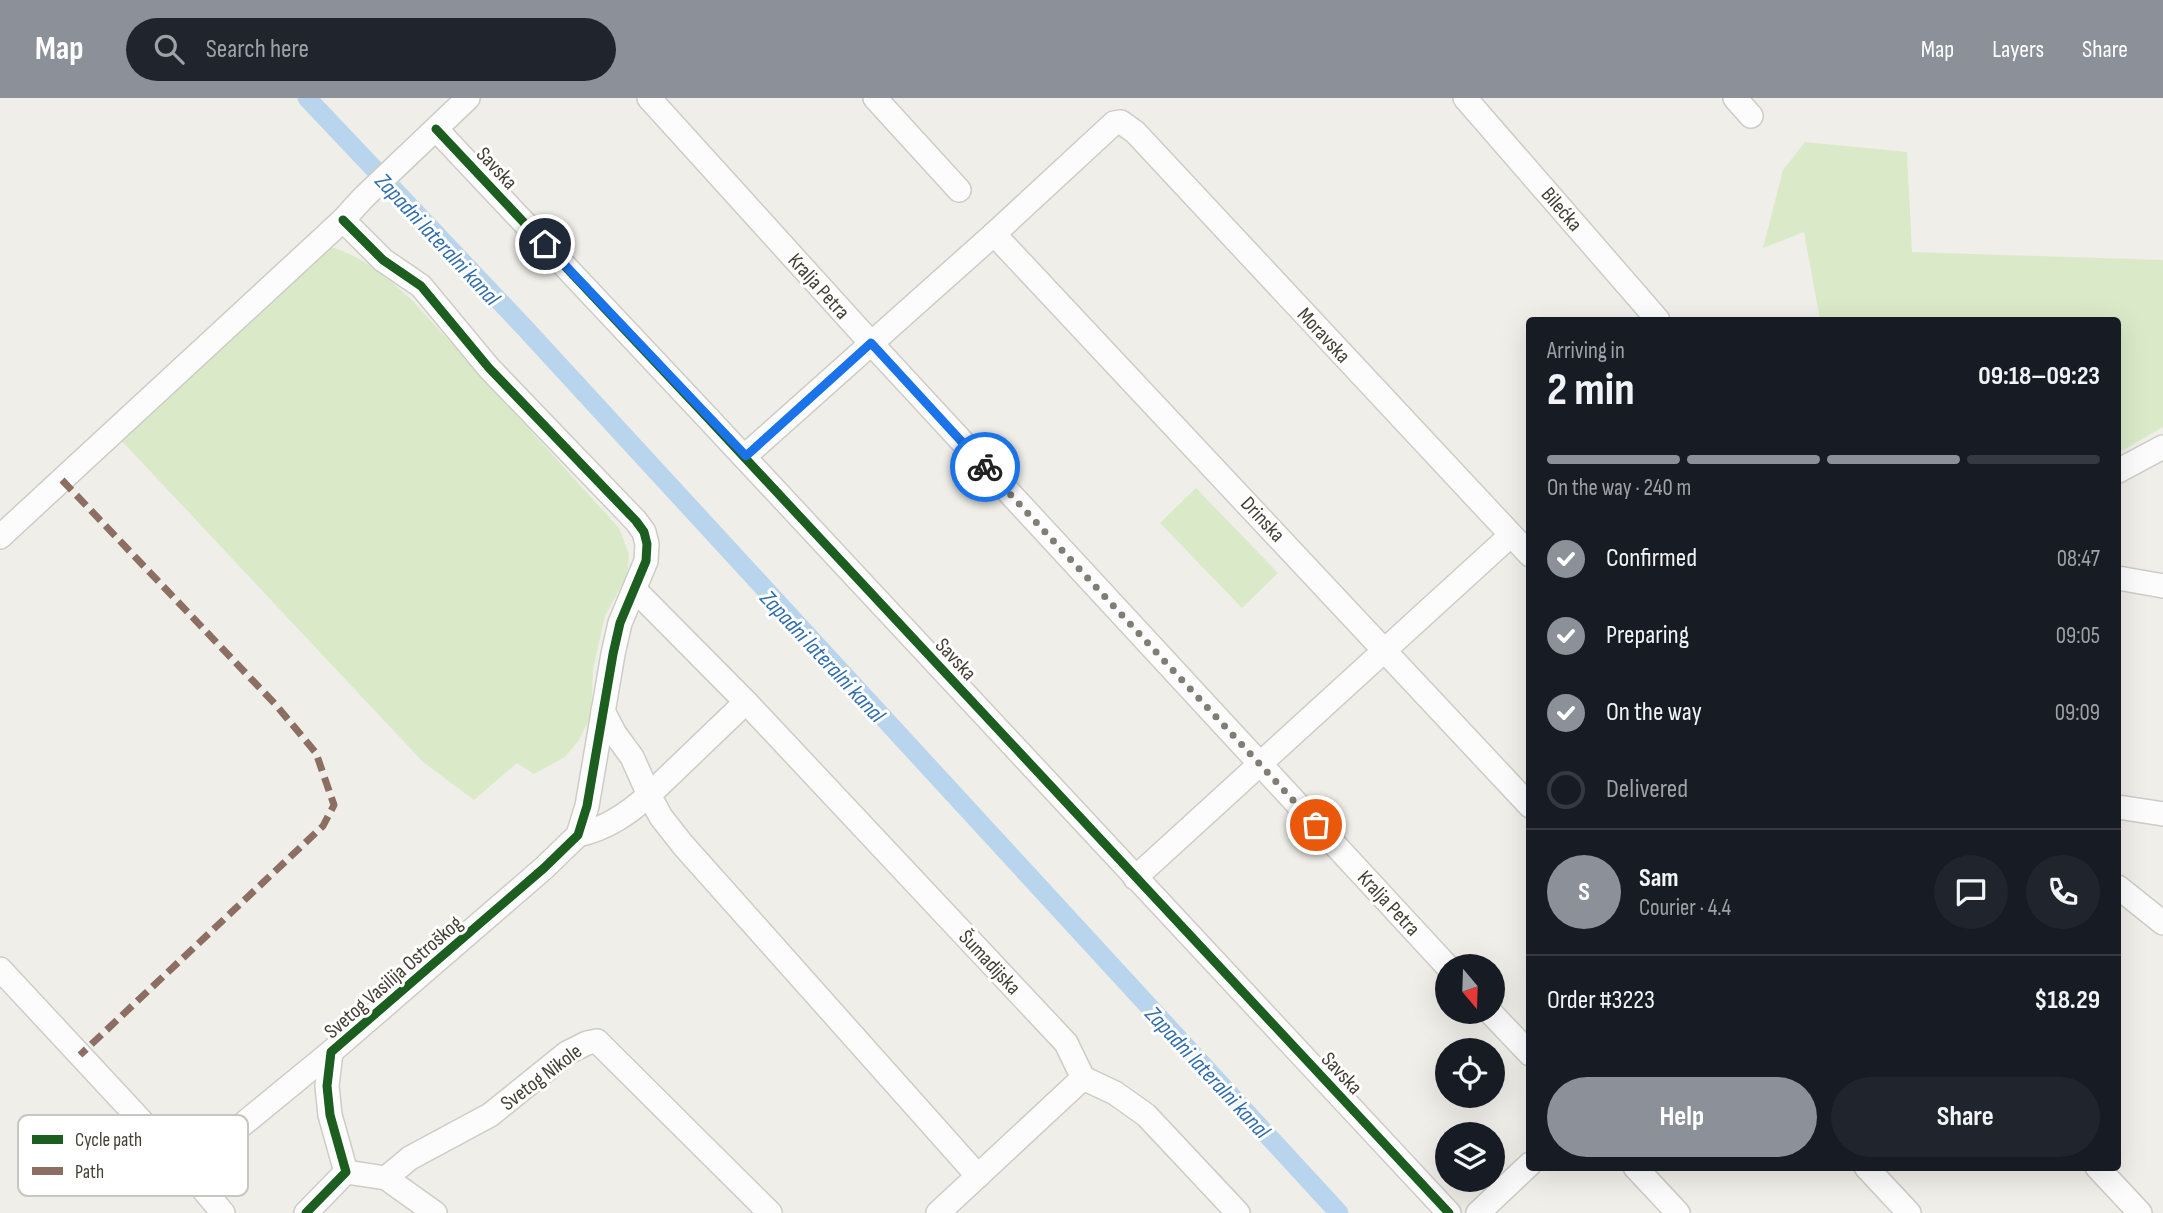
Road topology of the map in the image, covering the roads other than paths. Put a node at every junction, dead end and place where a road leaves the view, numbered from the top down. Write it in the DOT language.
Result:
graph roads {
  1 [pos="468,98"];
  2 [pos="649,98"];
  3 [pos="875,98"];
  4 [pos="1465,98"];
  5 [pos="1735,98"];
  6 [pos="1751,116"];
  7 [pos="436,129"];
  8 [pos="959,190"];
  9 [pos="343,220"];
  10 [pos="995,234"];
  11 [pos="1655,317"];
  12 [pos="871,343"];
  13 [pos="2163,447"];
  14 [pos="746,456"];
  15 [pos="2121,469"];
  16 [pos="1511,535"];
  17 [pos="0,537"];
  18 [pos="1526,551"];
  19 [pos="2121,579"];
  20 [pos="2163,586"];
  21 [pos="635,590"];
  22 [pos="1385,650"];
  23 [pos="746,702"];
  24 [pos="603,711"];
  25 [pos="1260,764"];
  26 [pos="649,795"];
  27 [pos="1526,802"];
  28 [pos="2121,807"];
  29 [pos="2163,814"];
  30 [pos="578,835"];
  31 [pos="1135,878"];
  32 [pos="2121,889"];
  33 [pos="2163,923"];
  34 [pos="1436,954"];
  35 [pos="0,969"];
  36 [pos="1501,1024"];
  37 [pos="1526,1050"];
  38 [pos="331,1052"];
  39 [pos="1083,1078"];
  40 [pos="136,1115"];
  41 [pos="248,1120"];
  42 [pos="1526,1168"];
  43 [pos="1639,1171"];
  44 [pos="1870,1171"];
  45 [pos="2101,1171"];
  46 [pos="346,1172"];
  47 [pos="978,1176"];
  48 [pos="386,1178"];
  49 [pos="209,1196"];
  50 [pos="223,1213"];
  51 [pos="306,1213"];
  52 [pos="435,1213"];
  53 [pos="770,1213"];
  54 [pos="937,1213"];
  55 [pos="1238,1213"];
  56 [pos="1449,1213"];
  57 [pos="1478,1213"];
  58 [pos="1678,1213"];
  59 [pos="1909,1213"];
  60 [pos="2140,1213"];
  1 -- 7 [label="street"];
  2 -- 12 [label="street, Kralja Petra"];
  3 -- 8 [label="street"];
  4 -- 11 [label="street, Bilećka"];
  5 -- 6 [label="street"];
  7 -- 9 [label="street"];
  7 -- 14 [label="street, Savska"];
  9 -- 17 [label="street"];
  9 -- 21 [label="street"];
  10 -- 12 [label="street"];
  10 -- 16 [label="street, Moravska"];
  10 -- 22 [label="street, Drinska"];
  12 -- 14 [label="street"];
  12 -- 25 [label="street, Kralja Petra"];
  13 -- 15 [label="street"];
  14 -- 31 [label="street, Savska"];
  16 -- 18 [label="street, Moravska"];
  16 -- 22 [label="street"];
  19 -- 20 [label="street"];
  21 -- 23 [label="street, Šumadijska"];
  21 -- 24 [label="street"];
  22 -- 25 [label="street"];
  22 -- 27 [label="street, Drinska"];
  23 -- 26 [label="street"];
  23 -- 39 [label="street, Šumadijska"];
  24 -- 26 [label="street"];
  24 -- 30 [label="street"];
  25 -- 31 [label="street"];
  25 -- 34 [label="street, Kralja Petra"];
  26 -- 30 [label="street"];
  26 -- 47 [label="street"];
  28 -- 29 [label="street"];
  30 -- 38 [label="street, Svetog Vasilija Ostroškog"];
  31 -- 56 [label="street, Savska"];
  32 -- 33 [label="street"];
  35 -- 40 [label="street"];
  36 -- 37 [label="street"];
  38 -- 41 [label="street"];
  38 -- 46 [label="street, Svetog Vasilija Ostroškog"];
  39 -- 47 [label="street"];
  39 -- 55 [label="street"];
  42 -- 57 [label="street"];
  43 -- 58 [label="street"];
  44 -- 59 [label="street"];
  45 -- 60 [label="street"];
  46 -- 48 [label="street"];
  46 -- 51 [label="street"];
  47 -- 54 [label="street"];
  48 -- 52 [label="street"];
  48 -- 53 [label="street, Svetog Nikole"];
  49 -- 50 [label="street"];
}
